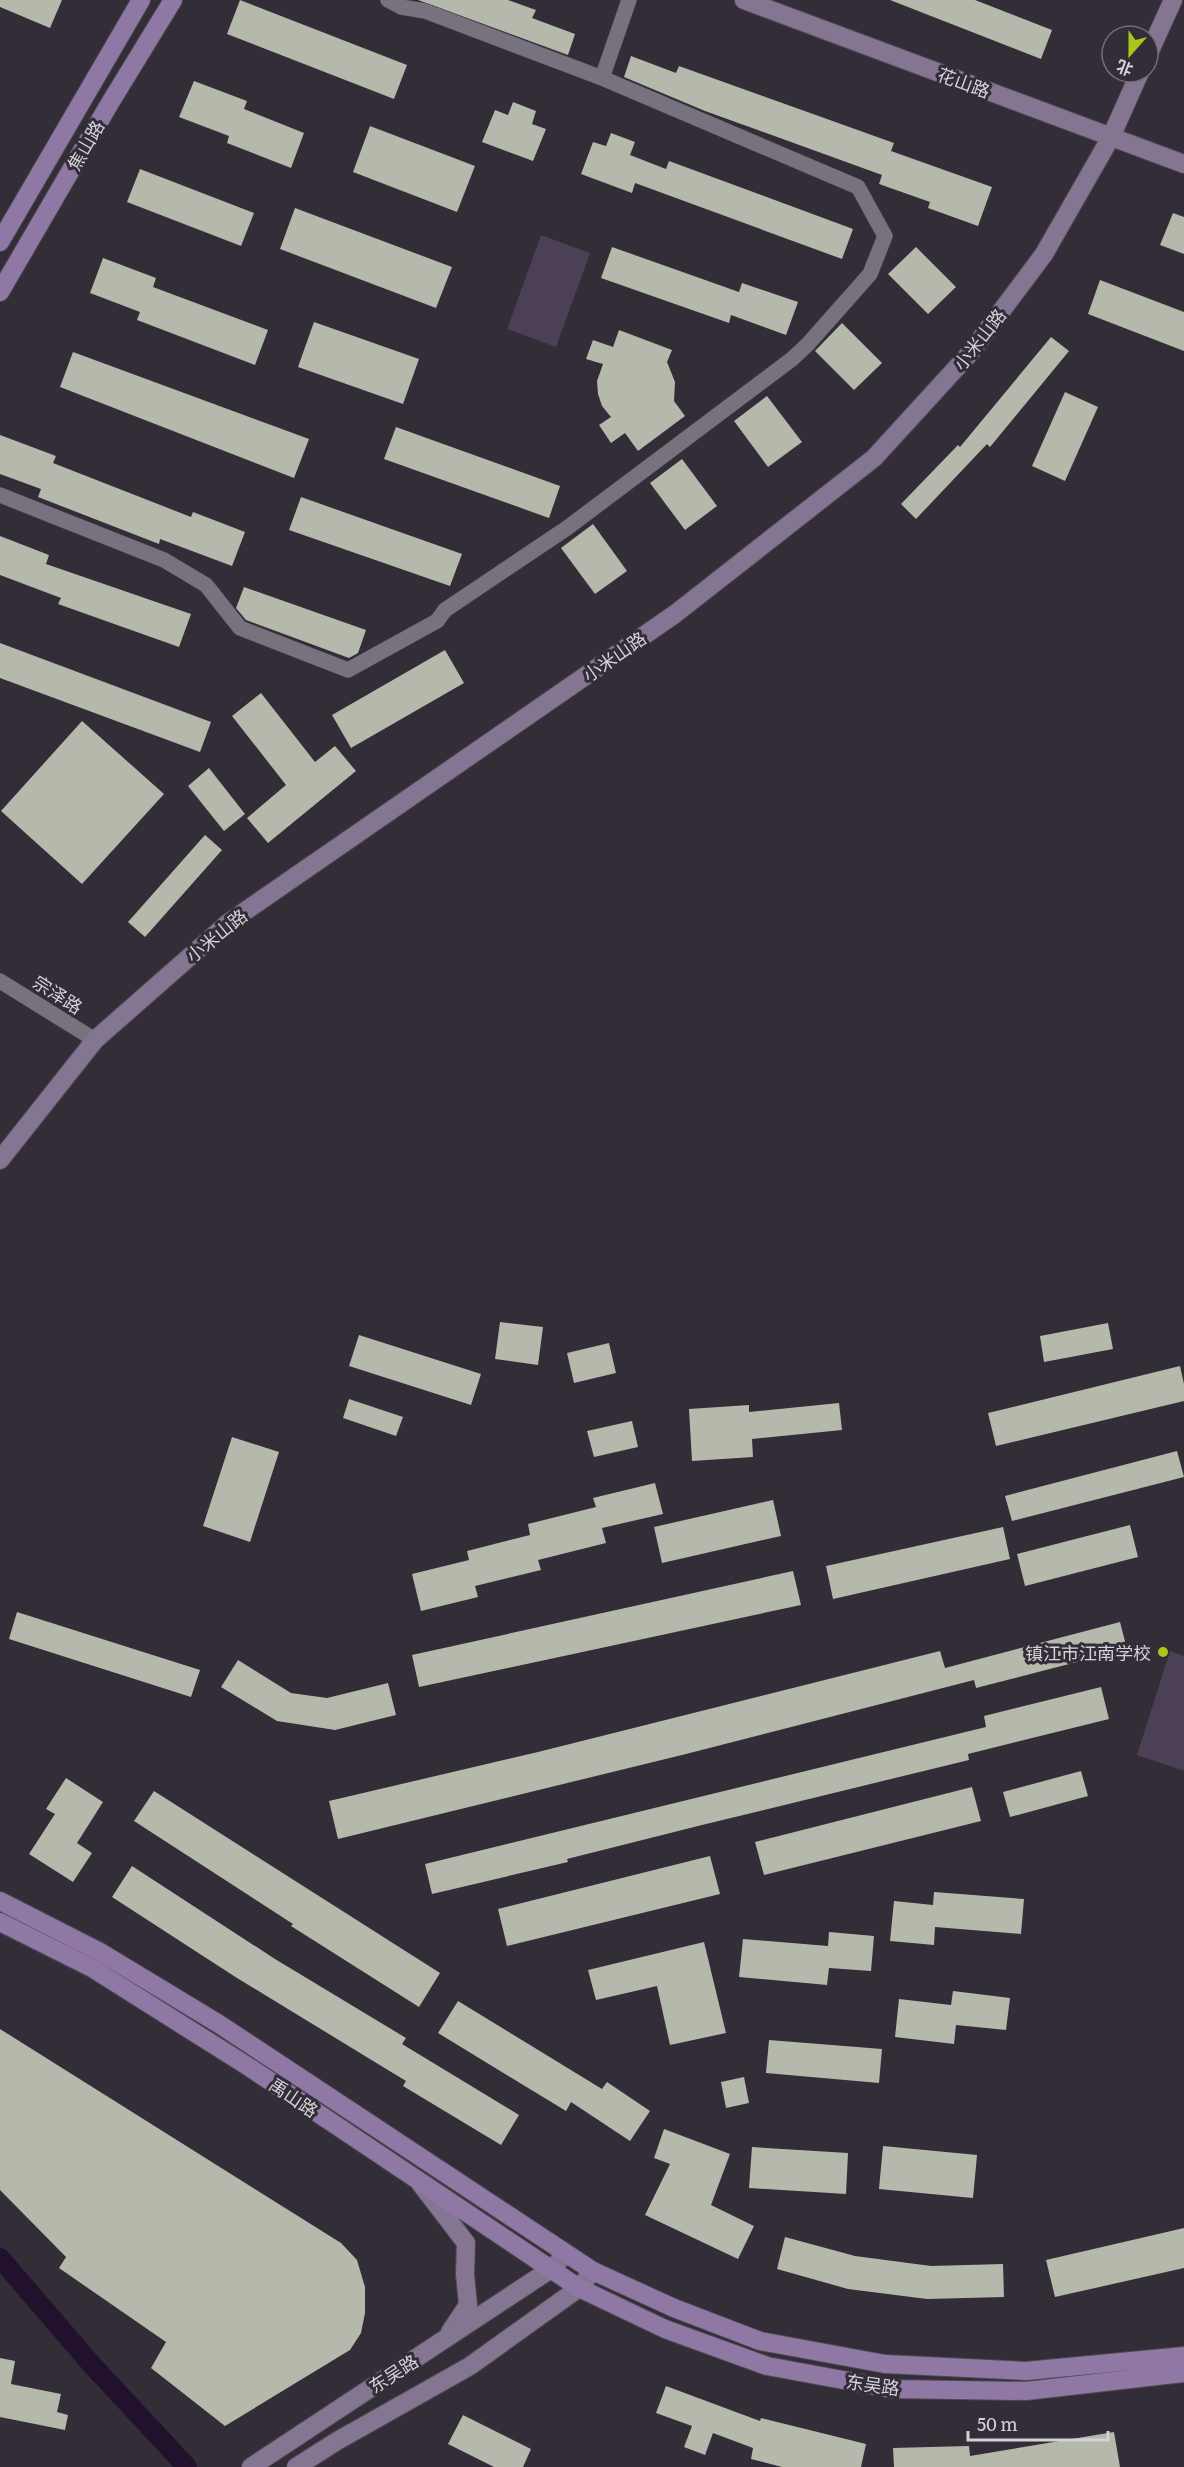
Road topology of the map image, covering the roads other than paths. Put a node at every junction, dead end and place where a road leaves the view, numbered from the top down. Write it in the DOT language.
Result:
graph roads {
  1 [pos="141,0"];
  2 [pos="173,0"];
  3 [pos="388,0"];
  4 [pos="629,0"];
  5 [pos="744,0"];
  6 [pos="1173,0"];
  7 [pos="1160,29"];
  8 [pos="602,78"];
  9 [pos="1135,84"];
  10 [pos="1111,137"];
  11 [pos="1184,164"];
  12 [pos="0,242"];
  13 [pos="0,292"];
  14 [pos="0,495"];
  15 [pos="0,981"];
  16 [pos="94,1040"];
  17 [pos="0,1160"];
  18 [pos="0,1901"];
  19 [pos="0,1922"];
  20 [pos="419,2182"];
  21 [pos="567,2254"];
  22 [pos="552,2269"];
  23 [pos="593,2271"];
  24 [pos="579,2288"];
  25 [pos="444,2341"];
  26 [pos="1184,2356"];
  27 [pos="1184,2373"];
  28 [pos="250,2467"];
  29 [pos="296,2467"];
  1 -- 12 [label="main road, 焦山路"];
  2 -- 13 [label="main road, 焦山路"];
  3 -- 8 [label="street"];
  4 -- 8 [label="street"];
  5 -- 10 [label="street, 花山路"];
  6 -- 7 [label="street"];
  8 -- 14 [label="street"];
  9 -- 10 [label="street, 小米山路"];
  10 -- 11 [label="street, 花山路"];
  10 -- 16 [label="street, 小米山路"];
  15 -- 16 [label="street, 宗泽路"];
  16 -- 17 [label="street, 小米山路"];
  18 -- 21 [label="main road, 禹山路"];
  19 -- 20 [label="main road, 禹山路"];
  20 -- 22 [label="main road, 禹山路"];
  20 -- 25 [label="street"];
  21 -- 22 [label="street, 东吴路"];
  21 -- 23 [label="main road, 东吴路"];
  22 -- 24 [label="main road, 禹山路"];
  22 -- 25 [label="street, 东吴路"];
  23 -- 24 [label="street, 东吴路"];
  23 -- 26 [label="main road, 东吴路"];
  24 -- 27 [label="main road, 东吴路"];
  24 -- 29 [label="street, 东吴路"];
  25 -- 28 [label="street, 东吴路"];
}
